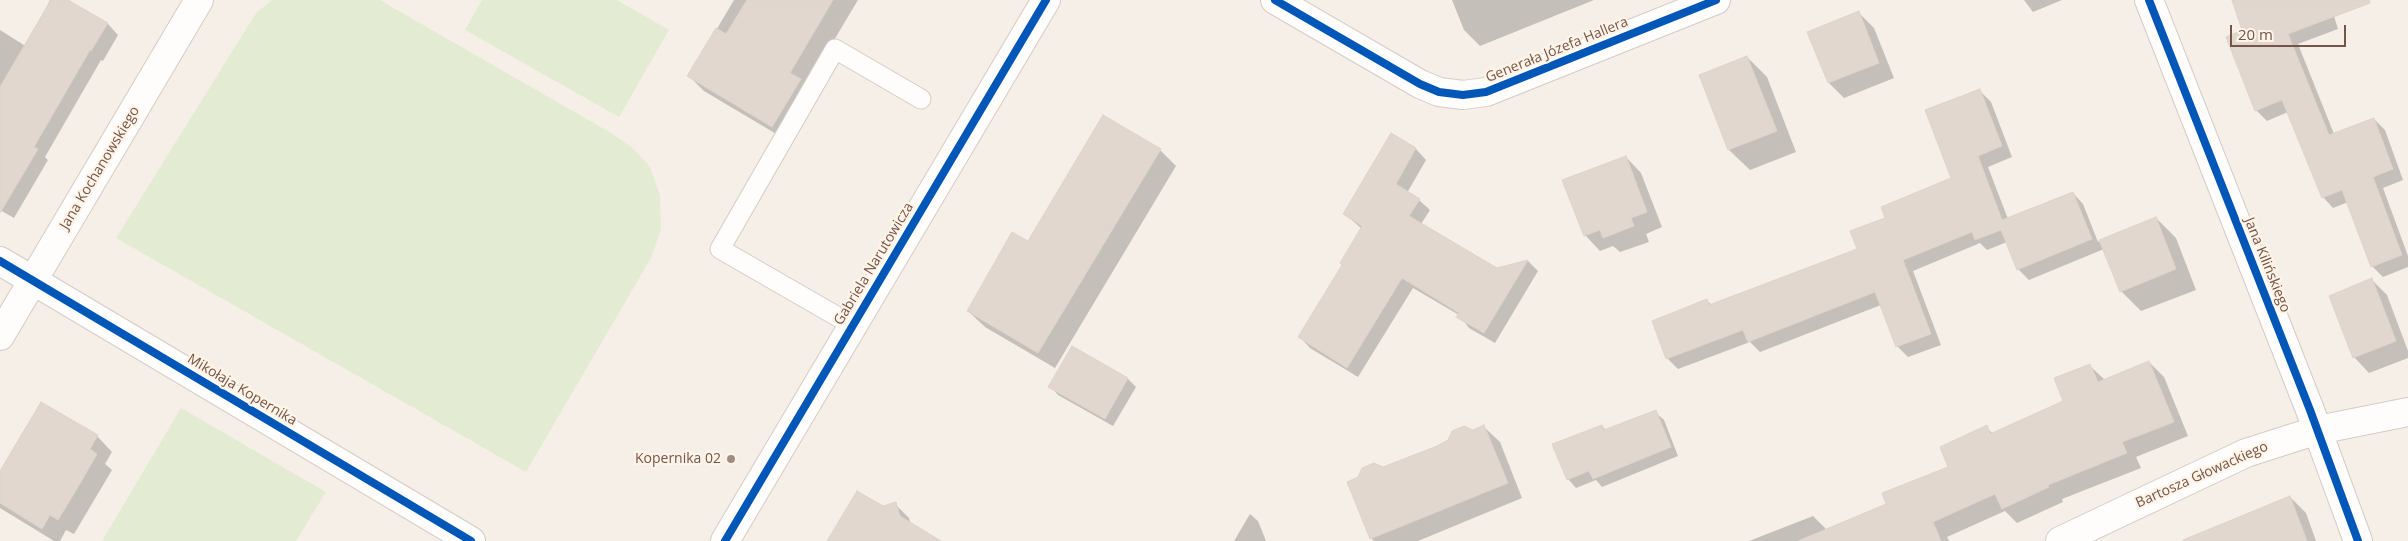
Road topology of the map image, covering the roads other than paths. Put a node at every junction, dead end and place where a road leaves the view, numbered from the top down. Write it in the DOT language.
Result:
graph roads {
  1 [pos="199,0"];
  2 [pos="1046,0"];
  3 [pos="1275,0"];
  4 [pos="1716,0"];
  5 [pos="2149,0"];
  6 [pos="921,99"];
  7 [pos="0,261"];
  8 [pos="34,280"];
  9 [pos="852,325"];
  10 [pos="0,336"];
  11 [pos="2408,412"];
  12 [pos="2318,430"];
  13 [pos="471,541"];
  14 [pos="725,541"];
  15 [pos="2060,541"];
  16 [pos="2358,541"];
  1 -- 8 [label="street, Jana Kochanowskiego"];
  2 -- 9 [label="street, Gabriela Narutowicza"];
  3 -- 4 [label="street, Generała Józefa Hallera"];
  5 -- 12 [label="street, Jana Kilińskiego"];
  6 -- 9 [label="lane"];
  7 -- 8 [label="street, Mikołaja Kopernika"];
  8 -- 10 [label="street, Jana Kochanowskiego"];
  8 -- 13 [label="street, Mikołaja Kopernika"];
  9 -- 14 [label="street, Gabriela Narutowicza"];
  11 -- 12 [label="street, Bartosza Głowackiego"];
  12 -- 15 [label="street, Bartosza Głowackiego"];
  12 -- 16 [label="street, Jana Kilińskiego"];
}
